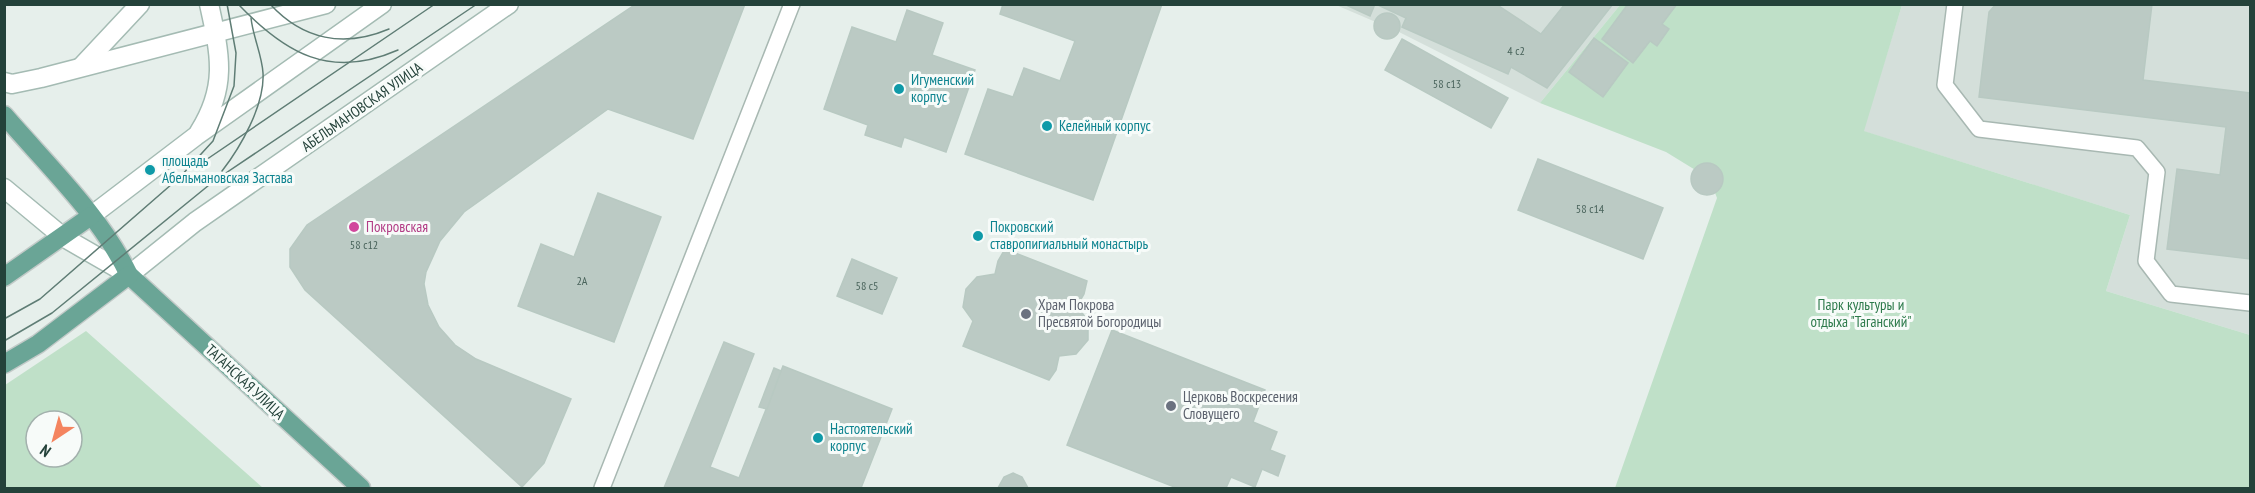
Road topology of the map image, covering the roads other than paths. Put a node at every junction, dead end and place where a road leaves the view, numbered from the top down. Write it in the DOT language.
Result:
graph roads {
  1 [pos="140,4"];
  2 [pos="209,4"];
  3 [pos="326,4"];
  4 [pos="382,4"];
  5 [pos="509,4"];
  6 [pos="792,4"];
  7 [pos="1955,4"];
  8 [pos="216,33"];
  9 [pos="81,67"];
  10 [pos="4,82"];
  11 [pos="4,115"];
  12 [pos="196,136"];
  13 [pos="4,188"];
  14 [pos="91,216"];
  15 [pos="63,237"];
  16 [pos="129,275"];
  17 [pos="4,277"];
  18 [pos="2250,303"];
  19 [pos="4,364"];
  20 [pos="361,489"];
  21 [pos="602,489"];
  1 -- 9 [label="main road"];
  2 -- 8 [label="main road"];
  3 -- 8 [label="main road"];
  4 -- 12 [label="main road"];
  5 -- 16 [label="main road, АБЕЛЬМАНОВСКАЯ УЛИЦА"];
  6 -- 21 [label="lane"];
  7 -- 18 [label="lane"];
  8 -- 9 [label="main road"];
  8 -- 12 [label="main road"];
  9 -- 10 [label="main road"];
  11 -- 14 [label="main road"];
  12 -- 14 [label="main road"];
  13 -- 15 [label="main road"];
  14 -- 15 [label="main road"];
  14 -- 16 [label="main road"];
  15 -- 16 [label="main road"];
  15 -- 17 [label="main road"];
  16 -- 19 [label="main road"];
  16 -- 20 [label="main road, ТАГАНСКАЯ УЛИЦА"];
}
